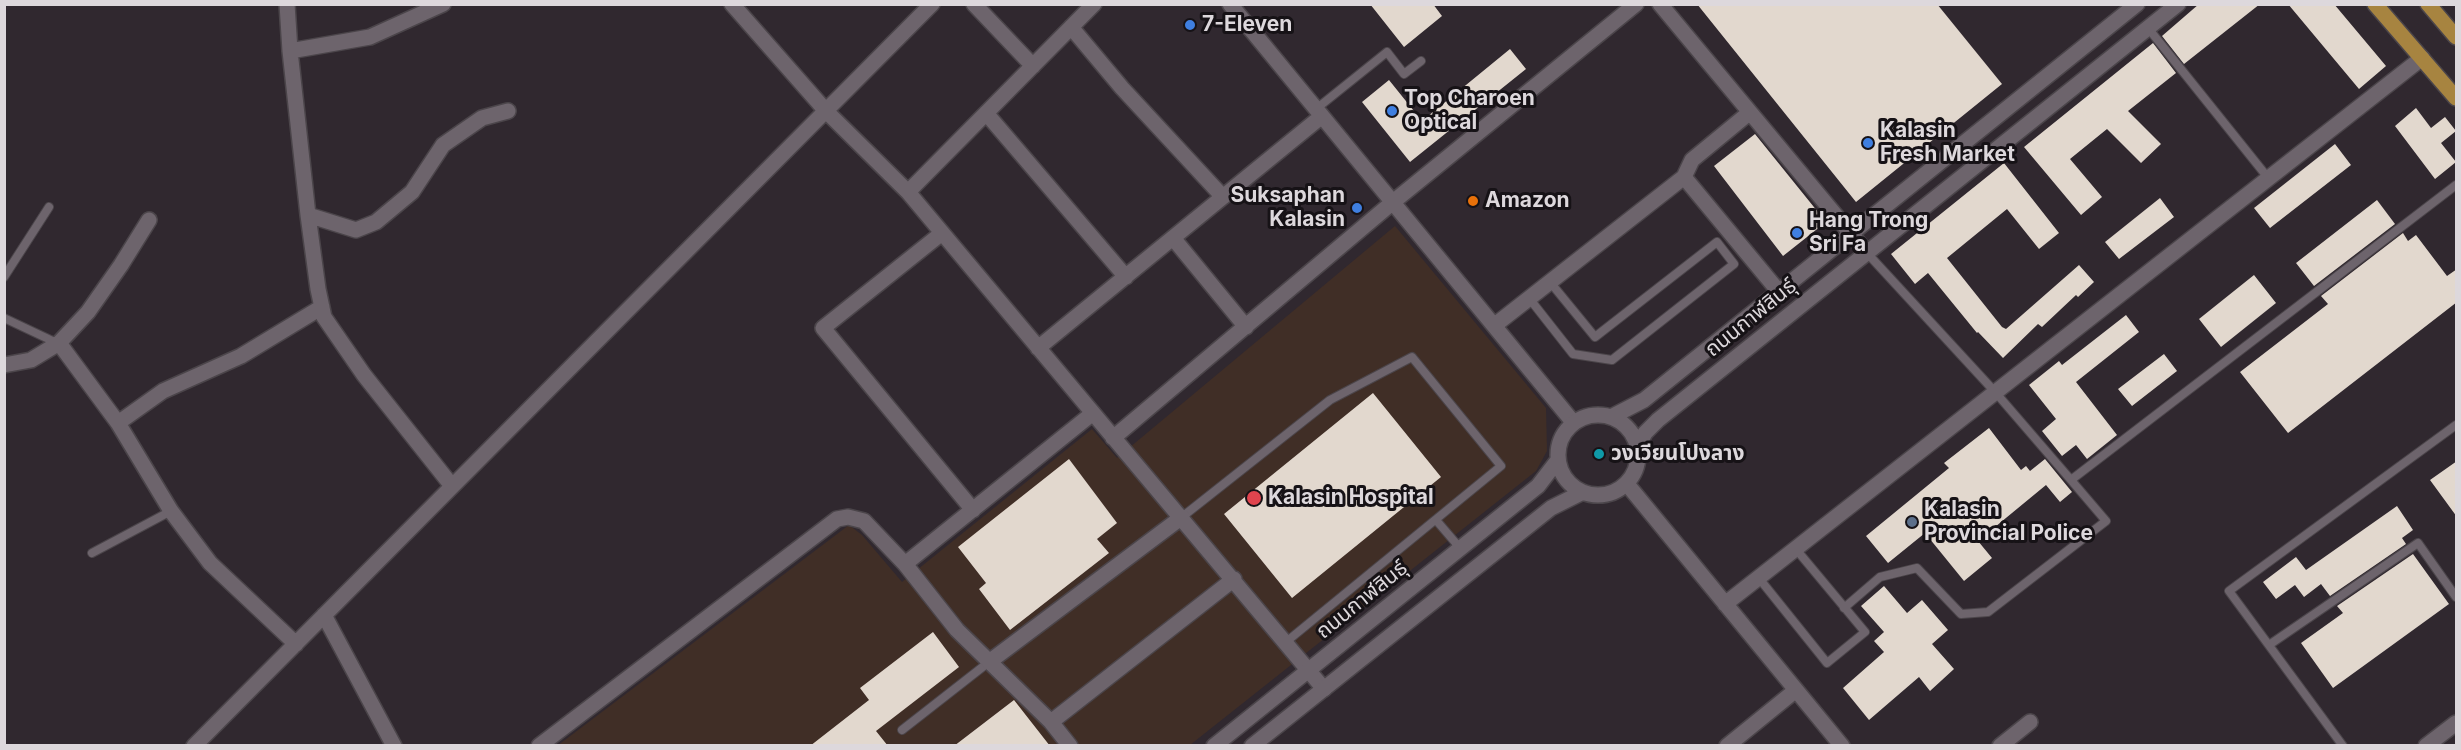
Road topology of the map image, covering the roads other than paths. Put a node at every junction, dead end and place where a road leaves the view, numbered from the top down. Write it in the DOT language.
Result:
graph roads {
  1 [pos="287,4"];
  2 [pos="443,4"];
  3 [pos="732,4"];
  4 [pos="932,4"];
  5 [pos="974,4"];
  6 [pos="1094,4"];
  7 [pos="1636,4"];
  8 [pos="1660,4"];
  9 [pos="2137,4"];
  10 [pos="2178,4"];
  11 [pos="2374,4"];
  12 [pos="2428,4"];
  13 [pos="1235,6"];
  14 [pos="1071,27"];
  15 [pos="2148,28"];
  16 [pos="2457,37"];
  17 [pos="290,51"];
  18 [pos="2422,58"];
  19 [pos="1421,61"];
  20 [pos="1033,66"];
  21 [pos="2457,98"];
  22 [pos="508,111"];
  23 [pos="826,111"];
  24 [pos="986,113"];
  25 [pos="1319,113"];
  26 [pos="1749,113"];
  27 [pos="1684,177"];
  28 [pos="2269,179"];
  29 [pos="2457,185"];
  30 [pos="908,192"];
  31 [pos="1223,198"];
  32 [pos="1393,202"];
  33 [pos="49,207"];
  34 [pos="308,215"];
  35 [pos="149,220"];
  36 [pos="942,233"];
  37 [pos="1851,234"];
  38 [pos="1173,238"];
  39 [pos="1867,253"];
  40 [pos="4,277"];
  41 [pos="1126,277"];
  42 [pos="1550,282"];
  43 [pos="1780,293"];
  44 [pos="1529,298"];
  45 [pos="322,307"];
  46 [pos="4,318"];
  47 [pos="1495,325"];
  48 [pos="1246,327"];
  49 [pos="59,343"];
  50 [pos="1038,348"];
  51 [pos="4,365"];
  52 [pos="1996,393"];
  53 [pos="1093,413"];
  54 [pos="1613,416"];
  55 [pos="1573,422"];
  56 [pos="117,423"];
  57 [pos="2457,425"];
  58 [pos="1113,438"];
  59 [pos="1638,447"];
  60 [pos="1558,460"];
  61 [pos="2071,480"];
  62 [pos="1627,484"];
  63 [pos="452,486"];
  64 [pos="1583,492"];
  65 [pos="973,510"];
  66 [pos="171,511"];
  67 [pos="1182,517"];
  68 [pos="1437,520"];
  69 [pos="1460,548"];
  70 [pos="1795,548"];
  71 [pos="92,553"];
  72 [pos="905,564"];
  73 [pos="1758,577"];
  74 [pos="1234,579"];
  75 [pos="2457,597"];
  76 [pos="1725,604"];
  77 [pos="1844,608"];
  78 [pos="324,615"];
  79 [pos="1286,642"];
  80 [pos="296,644"];
  81 [pos="2269,645"];
  82 [pos="989,662"];
  83 [pos="1308,670"];
  84 [pos="1324,689"];
  85 [pos="1796,690"];
  86 [pos="1051,722"];
  87 [pos="2030,722"];
  88 [pos="2457,723"];
  89 [pos="902,730"];
  90 [pos="194,746"];
  91 [pos="394,746"];
  92 [pos="539,746"];
  93 [pos="1070,746"];
  94 [pos="1214,746"];
  95 [pos="1252,746"];
  96 [pos="1727,746"];
  97 [pos="1842,746"];
  98 [pos="2000,746"];
  99 [pos="2343,746"];
  100 [pos="2426,746"];
  1 -- 17 [label="street"];
  2 -- 17 [label="street"];
  3 -- 23 [label="street"];
  4 -- 23 [label="street"];
  5 -- 20 [label="street"];
  6 -- 14 [label="street"];
  7 -- 32 [label="street"];
  8 -- 26 [label="street"];
  9 -- 37 [label="street, ถนนกาฬสินธุ์"];
  10 -- 15 [label="street, ถนนกาฬสินธุ์"];
  11 -- 18 [label="main road"];
  12 -- 16 [label="main road"];
  13 -- 25 [label="street"];
  14 -- 20 [label="street"];
  14 -- 31 [label="street"];
  15 -- 28 [label="lane"];
  15 -- 39 [label="street, ถนนกาฬสินธุ์"];
  17 -- 34 [label="street"];
  18 -- 21 [label="main road"];
  18 -- 28 [label="street"];
  19 -- 25 [label="lane"];
  20 -- 24 [label="street"];
  22 -- 34 [label="street"];
  23 -- 30 [label="street"];
  23 -- 63 [label="street"];
  24 -- 30 [label="street"];
  24 -- 41 [label="street"];
  25 -- 31 [label="street"];
  25 -- 32 [label="street"];
  26 -- 27 [label="street"];
  26 -- 37 [label="street"];
  27 -- 42 [label="street"];
  27 -- 43 [label="street"];
  28 -- 52 [label="street"];
  29 -- 61 [label="lane"];
  30 -- 36 [label="street"];
  31 -- 38 [label="street"];
  32 -- 47 [label="street"];
  32 -- 48 [label="street"];
  33 -- 40 [label="lane"];
  34 -- 45 [label="street"];
  35 -- 49 [label="street"];
  36 -- 50 [label="street"];
  36 -- 65 [label="street"];
  37 -- 39 [label="street"];
  37 -- 43 [label="street, ถนนกาฬสินธุ์"];
  38 -- 41 [label="street"];
  38 -- 48 [label="street"];
  39 -- 52 [label="lane"];
  39 -- 59 [label="street, ถนนกาฬสินธุ์"];
  41 -- 50 [label="street"];
  42 -- 44 [label="street"];
  42 -- 44 [label="lane"];
  43 -- 54 [label="street, ถนนกาฬสินธุ์"];
  44 -- 47 [label="street"];
  45 -- 56 [label="street"];
  45 -- 63 [label="street"];
  46 -- 49 [label="lane"];
  47 -- 55 [label="street"];
  48 -- 58 [label="street"];
  49 -- 51 [label="street"];
  49 -- 56 [label="street"];
  50 -- 53 [label="street"];
  52 -- 61 [label="lane"];
  52 -- 70 [label="street"];
  53 -- 58 [label="street"];
  53 -- 65 [label="street"];
  54 -- 55 [label="street"];
  54 -- 59 [label="street"];
  55 -- 60 [label="street"];
  56 -- 66 [label="street"];
  57 -- 81 [label="lane"];
  58 -- 67 [label="street"];
  59 -- 62 [label="street"];
  60 -- 64 [label="street"];
  60 -- 69 [label="street, ถนนกาฬสินธุ์"];
  61 -- 77 [label="lane"];
  62 -- 64 [label="street"];
  62 -- 76 [label="street"];
  63 -- 78 [label="street"];
  64 -- 84 [label="street"];
  65 -- 72 [label="street"];
  66 -- 71 [label="lane"];
  66 -- 80 [label="street"];
  67 -- 68 [label="lane"];
  67 -- 74 [label="street"];
  67 -- 82 [label="street"];
  68 -- 69 [label="lane"];
  68 -- 79 [label="lane"];
  69 -- 83 [label="street, ถนนกาฬสินธุ์"];
  70 -- 73 [label="street"];
  70 -- 77 [label="lane"];
  72 -- 82 [label="street"];
  72 -- 92 [label="street"];
  73 -- 76 [label="street"];
  73 -- 77 [label="lane"];
  74 -- 79 [label="street"];
  74 -- 86 [label="street"];
  75 -- 81 [label="lane"];
  76 -- 85 [label="street"];
  78 -- 80 [label="street"];
  78 -- 91 [label="street"];
  79 -- 83 [label="street"];
  80 -- 90 [label="street"];
  81 -- 99 [label="lane"];
  82 -- 86 [label="street"];
  82 -- 89 [label="lane"];
  83 -- 84 [label="street"];
  83 -- 94 [label="street, ถนนกาฬสินธุ์"];
  84 -- 95 [label="street"];
  85 -- 96 [label="street"];
  85 -- 97 [label="street"];
  86 -- 93 [label="street"];
  87 -- 98 [label="street"];
  88 -- 100 [label="street"];
}
